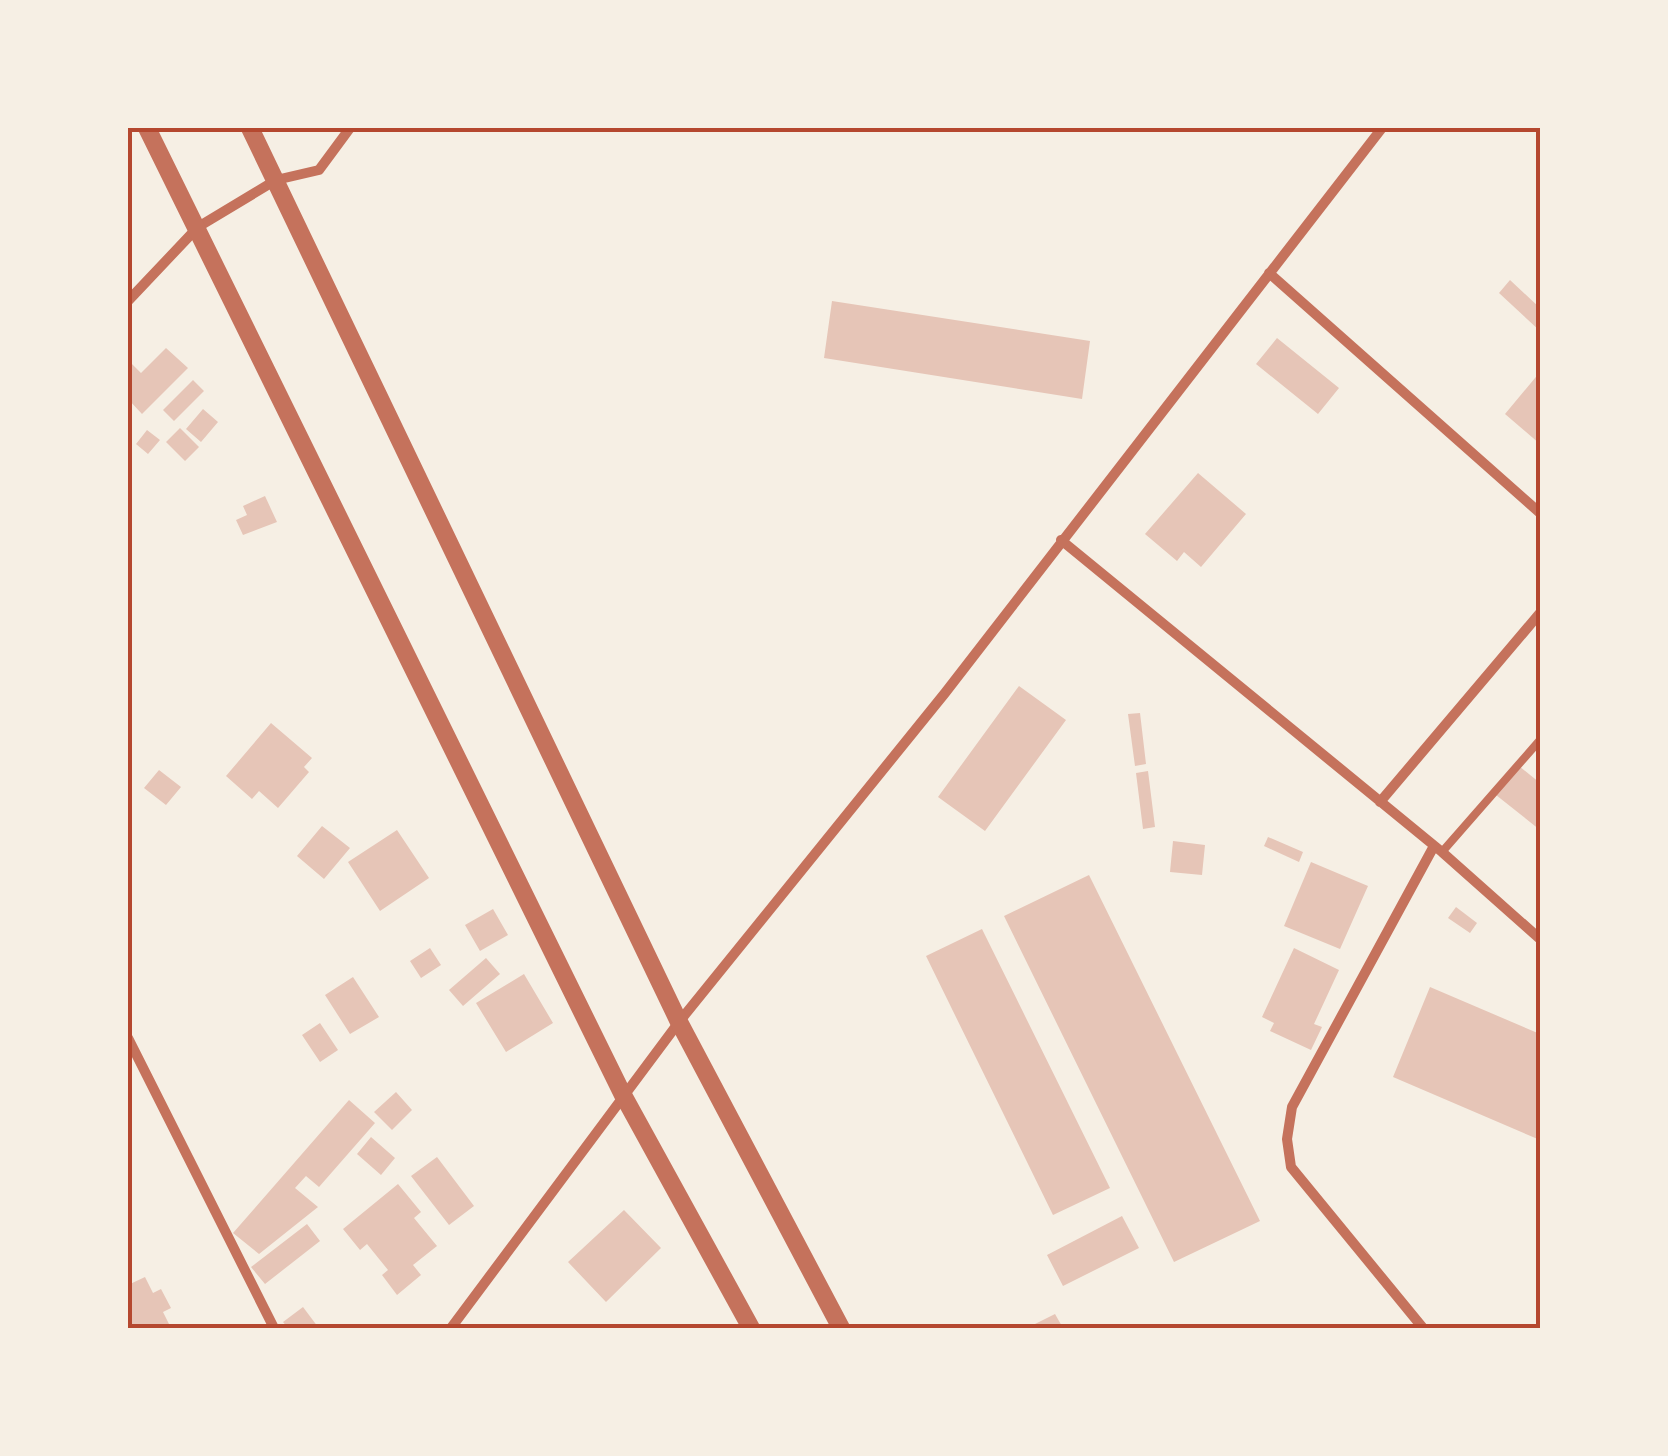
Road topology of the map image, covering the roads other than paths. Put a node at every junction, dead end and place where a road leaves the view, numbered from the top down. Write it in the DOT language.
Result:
graph roads {
  1 [pos="147,128"];
  2 [pos="250,128"];
  3 [pos="350,128"];
  4 [pos="1382,128"];
  5 [pos="276,180"];
  6 [pos="198,228"];
  7 [pos="1269,273"];
  8 [pos="128,301"];
  9 [pos="1540,513"];
  10 [pos="1061,540"];
  11 [pos="1540,613"];
  12 [pos="1540,740"];
  13 [pos="1380,802"];
  14 [pos="1438,849"];
  15 [pos="1540,939"];
  16 [pos="679,1022"];
  17 [pos="128,1038"];
  18 [pos="622,1095"];
  19 [pos="274,1328"];
  20 [pos="451,1328"];
  21 [pos="751,1328"];
  22 [pos="841,1328"];
  23 [pos="1423,1328"];
  1 -- 6 [label="street"];
  2 -- 5 [label="street"];
  3 -- 5 [label="street"];
  4 -- 7 [label="street"];
  5 -- 6 [label="street"];
  5 -- 16 [label="street"];
  6 -- 8 [label="street"];
  6 -- 18 [label="street"];
  7 -- 9 [label="street"];
  7 -- 10 [label="street"];
  10 -- 13 [label="street"];
  10 -- 16 [label="street"];
  11 -- 13 [label="street"];
  12 -- 14 [label="lane"];
  13 -- 14 [label="street"];
  14 -- 15 [label="street"];
  14 -- 23 [label="street"];
  16 -- 18 [label="street"];
  16 -- 22 [label="street"];
  17 -- 19 [label="street"];
  18 -- 20 [label="street"];
  18 -- 21 [label="street"];
}
